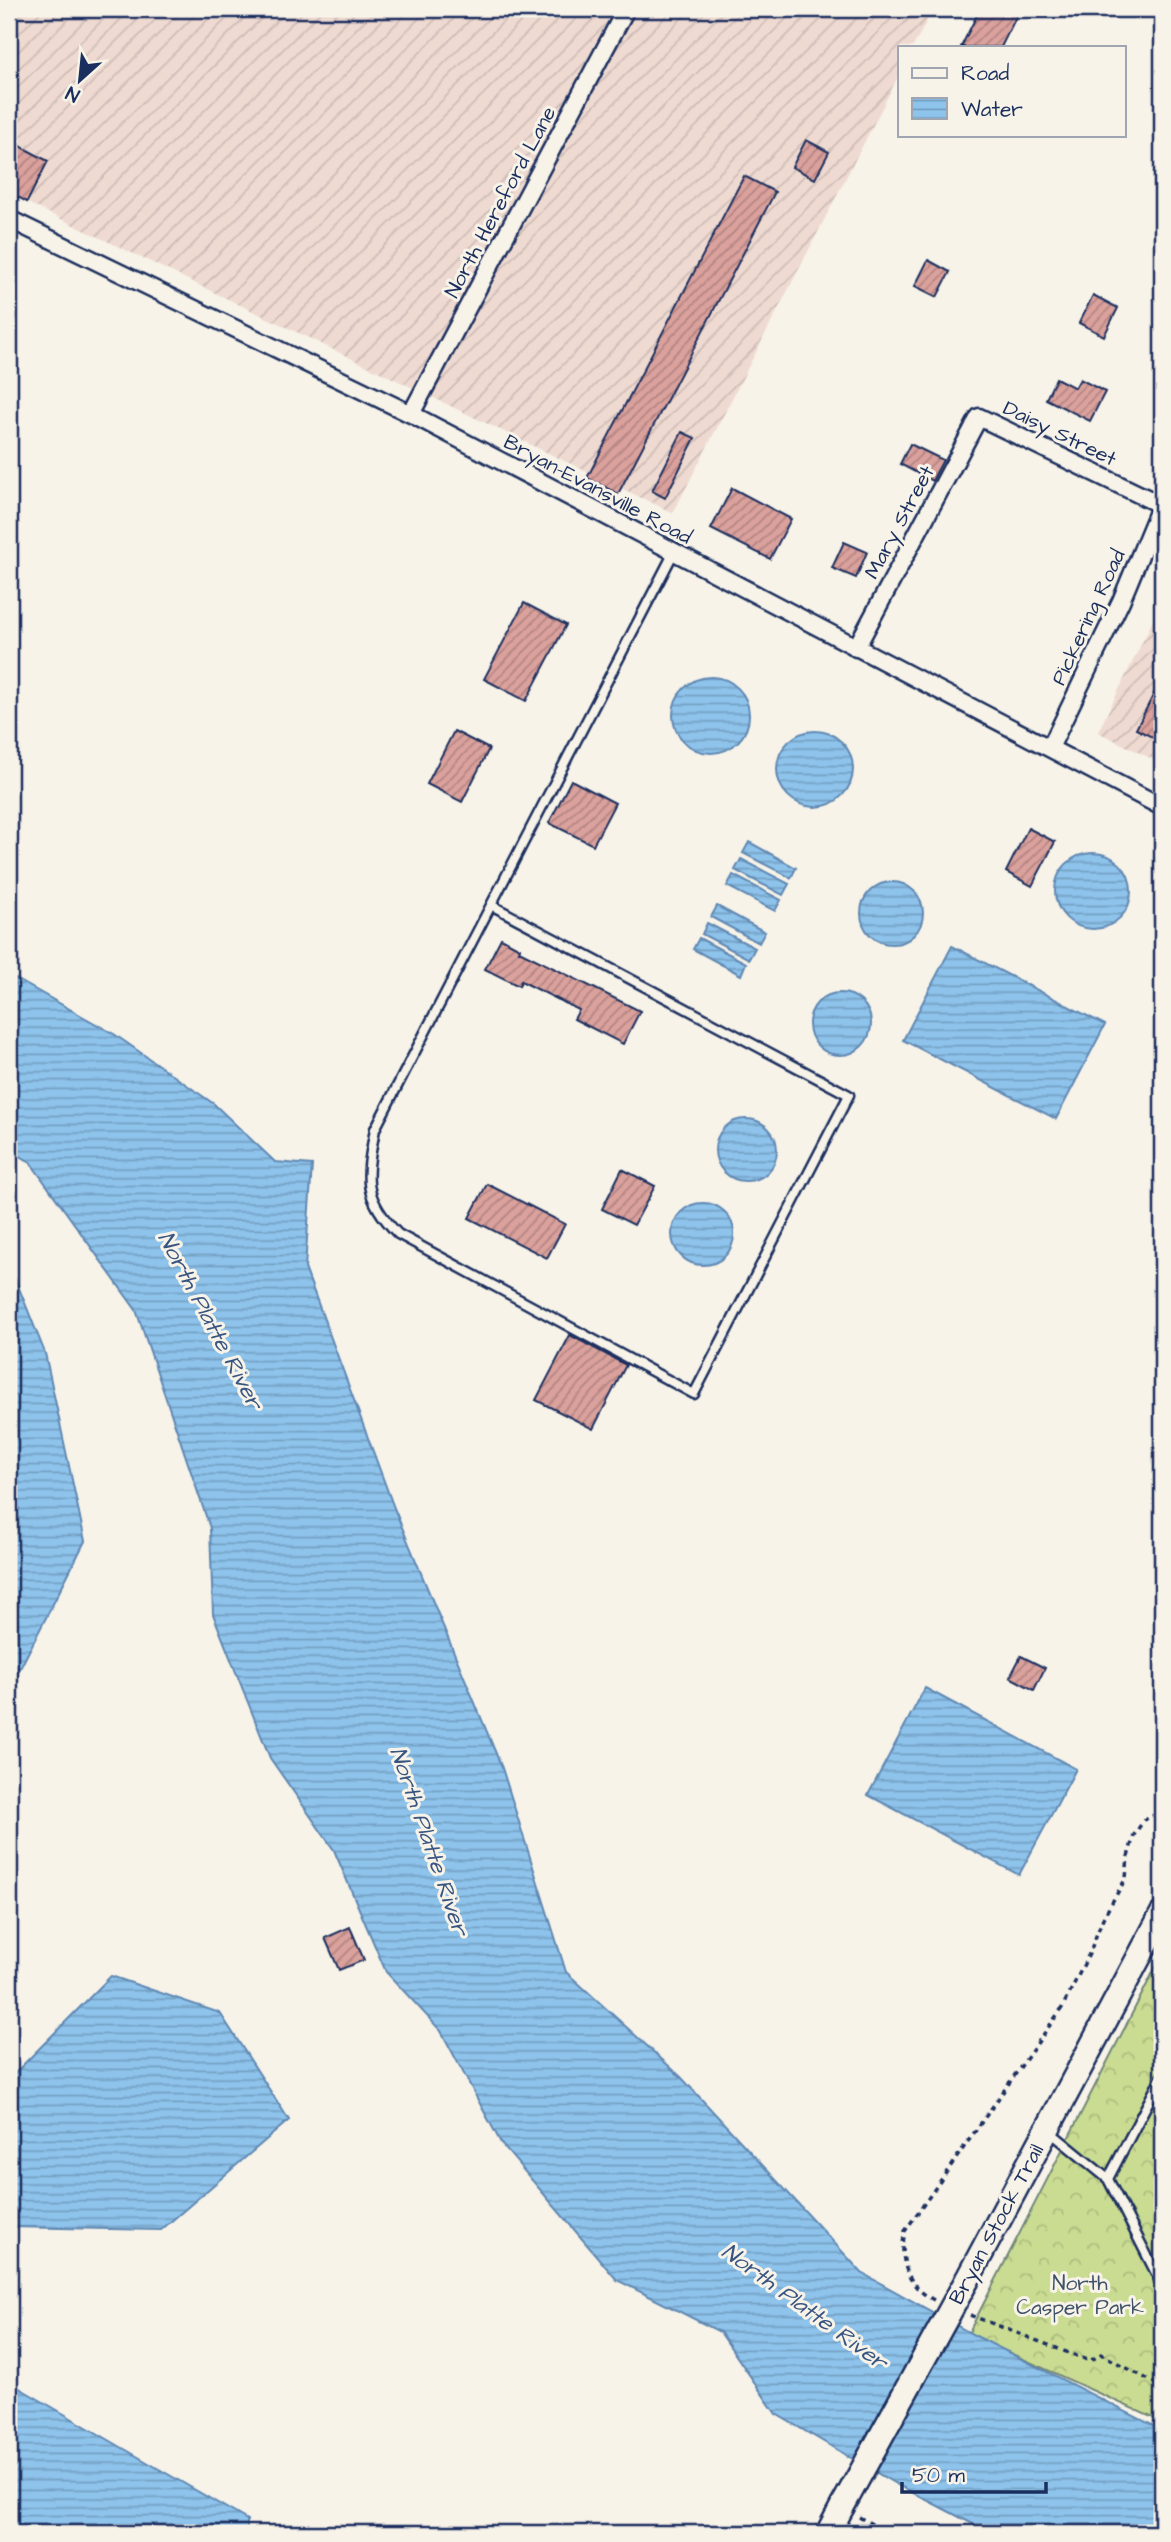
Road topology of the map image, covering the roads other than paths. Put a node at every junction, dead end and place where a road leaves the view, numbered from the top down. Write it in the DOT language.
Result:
graph roads {
  1 [pos="626,9"];
  2 [pos="9,219"];
  3 [pos="411,414"];
  4 [pos="979,416"];
  5 [pos="1162,503"];
  6 [pos="674,552"];
  7 [pos="856,648"];
  8 [pos="1050,748"];
  9 [pos="1162,807"];
  10 [pos="491,905"];
  11 [pos="1162,1914"];
  12 [pos="1162,2076"];
  13 [pos="1046,2129"];
  14 [pos="1108,2179"];
  15 [pos="1162,2285"];
  16 [pos="828,2533"];
  1 -- 3 [label="street, North Hereford Lane"];
  2 -- 3 [label="street, Bryan-Evansville Road"];
  3 -- 6 [label="street, Bryan-Evansville Road"];
  4 -- 5 [label="street, Daisy Street"];
  4 -- 7 [label="street, Mary Street"];
  5 -- 8 [label="street, Pickering Road"];
  6 -- 7 [label="street, Bryan-Evansville Road"];
  6 -- 10 [label="lane"];
  7 -- 8 [label="street, Bryan-Evansville Road"];
  8 -- 9 [label="street, Bryan-Evansville Road"];
  10 -- 10 [label="lane"];
  11 -- 13 [label="main road, Bryan Stock Trail"];
  12 -- 14 [label="lane"];
  13 -- 14 [label="lane"];
  13 -- 16 [label="main road, Bryan Stock Trail, bridge"];
  14 -- 15 [label="lane"];
}
